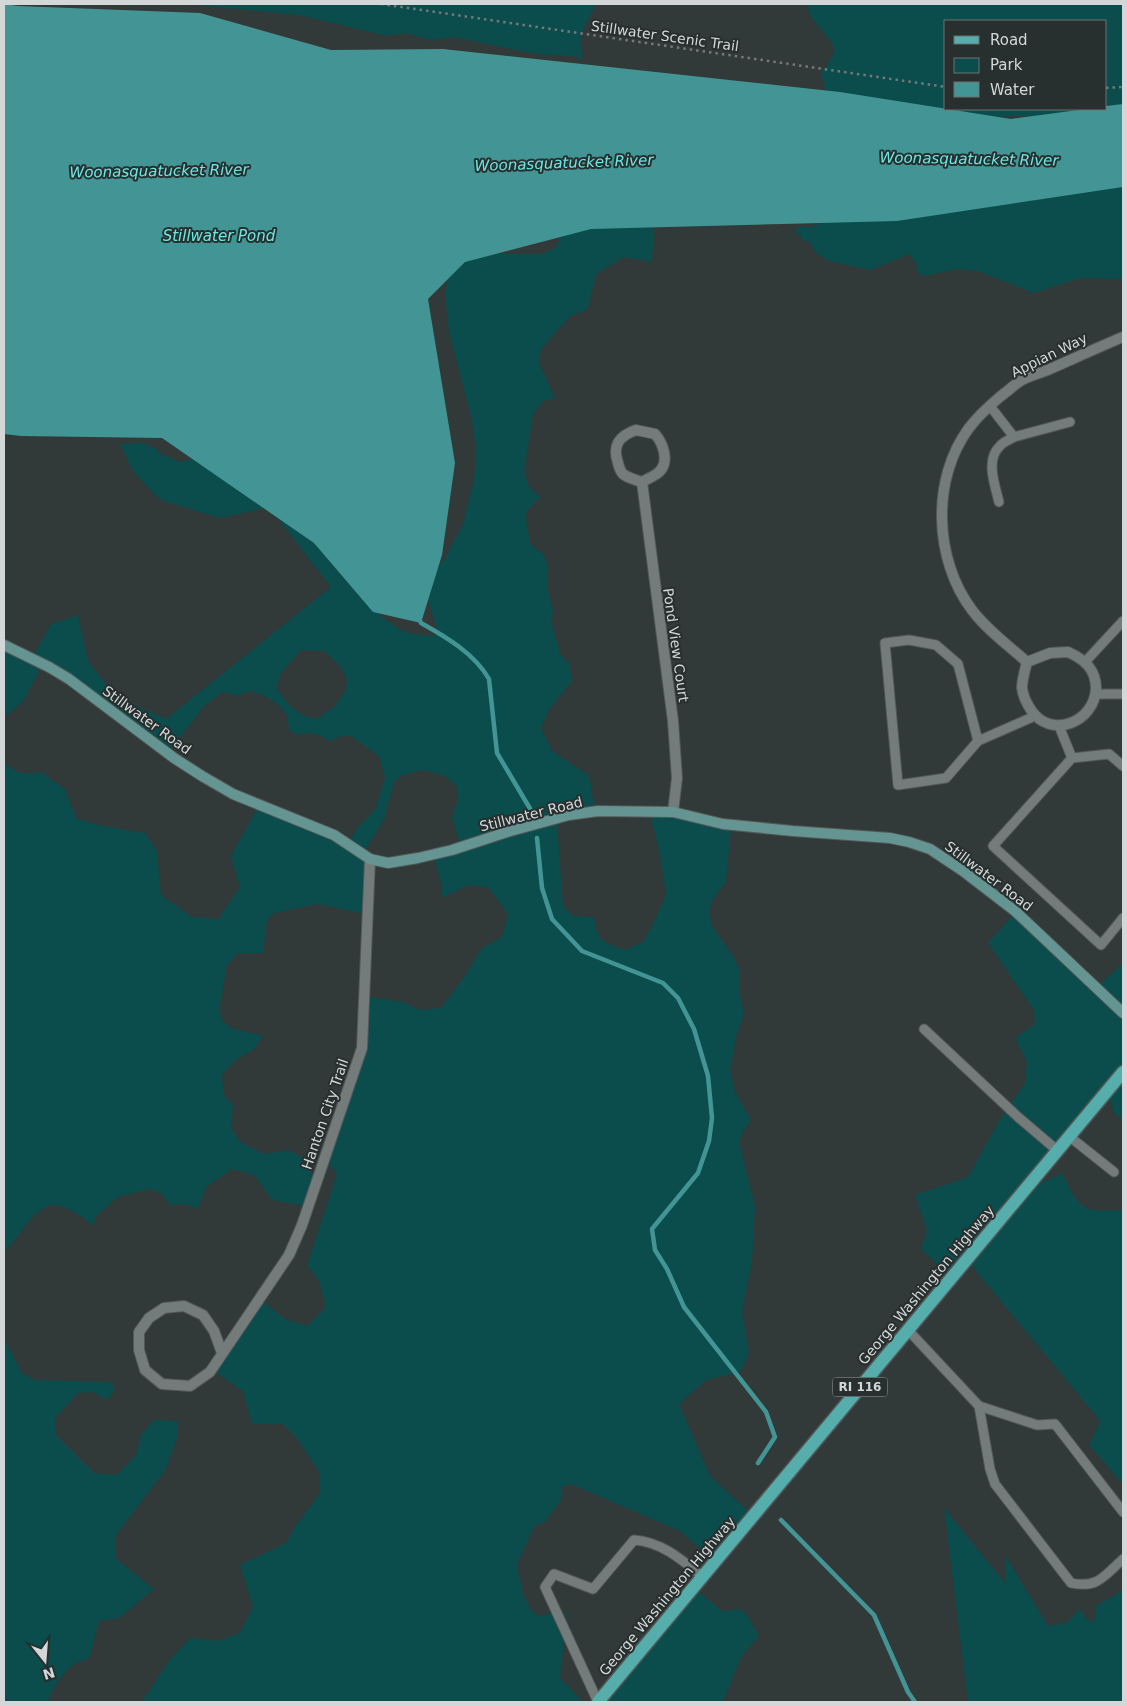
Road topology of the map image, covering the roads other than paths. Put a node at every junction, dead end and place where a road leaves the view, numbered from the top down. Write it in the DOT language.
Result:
graph roads {
  1 [pos="1123,337"];
  2 [pos="990,406"];
  3 [pos="1070,422"];
  4 [pos="1014,437"];
  5 [pos="642,482"];
  6 [pos="999,502"];
  7 [pos="1123,622"];
  8 [pos="4,645"];
  9 [pos="1027,662"];
  10 [pos="1085,662"];
  11 [pos="1096,694"];
  12 [pos="1123,694"];
  13 [pos="1035,716"];
  14 [pos="1059,726"];
  15 [pos="978,741"];
  16 [pos="1072,758"];
  17 [pos="1123,766"];
  18 [pos="673,812"];
  19 [pos="370,859"];
  20 [pos="1123,918"];
  21 [pos="1123,1013"];
  22 [pos="924,1029"];
  23 [pos="1123,1072"];
  24 [pos="1070,1137"];
  25 [pos="1058,1151"];
  26 [pos="1114,1172"];
  27 [pos="908,1330"];
  28 [pos="222,1353"];
  29 [pos="979,1406"];
  30 [pos="1123,1512"];
  31 [pos="1123,1559"];
  32 [pos="703,1577"];
  33 [pos="598,1702"];
  1 -- 2 [label="street, Appian Way"];
  2 -- 4 [label="lane"];
  2 -- 9 [label="street, Appian Way"];
  3 -- 4 [label="lane"];
  4 -- 6 [label="lane"];
  5 -- 5 [label="street"];
  5 -- 18 [label="street, Pond View Court"];
  7 -- 10 [label="lane"];
  8 -- 19 [label="street, Stillwater Road"];
  9 -- 10 [label="street"];
  9 -- 13 [label="street"];
  10 -- 11 [label="street"];
  11 -- 12 [label="lane"];
  11 -- 14 [label="street"];
  13 -- 14 [label="street"];
  13 -- 15 [label="lane"];
  14 -- 16 [label="lane"];
  15 -- 15 [label="lane"];
  16 -- 17 [label="lane"];
  16 -- 20 [label="lane"];
  18 -- 19 [label="street, Stillwater Road"];
  18 -- 21 [label="street, Stillwater Road"];
  19 -- 28 [label="street, Hanton City Trail"];
  22 -- 25 [label="lane"];
  23 -- 24 [label="main road, George Washington Highway / RI 116"];
  24 -- 25 [label="main road, George Washington Highway / RI 116"];
  24 -- 26 [label="lane"];
  25 -- 27 [label="main road, George Washington Highway / RI 116"];
  27 -- 29 [label="lane"];
  27 -- 32 [label="main road, George Washington Highway / RI 116"];
  28 -- 28 [label="street"];
  29 -- 30 [label="lane"];
  29 -- 31 [label="lane"];
  32 -- 33 [label="main road, George Washington Highway / RI 116"];
  32 -- 33 [label="lane"];
}
